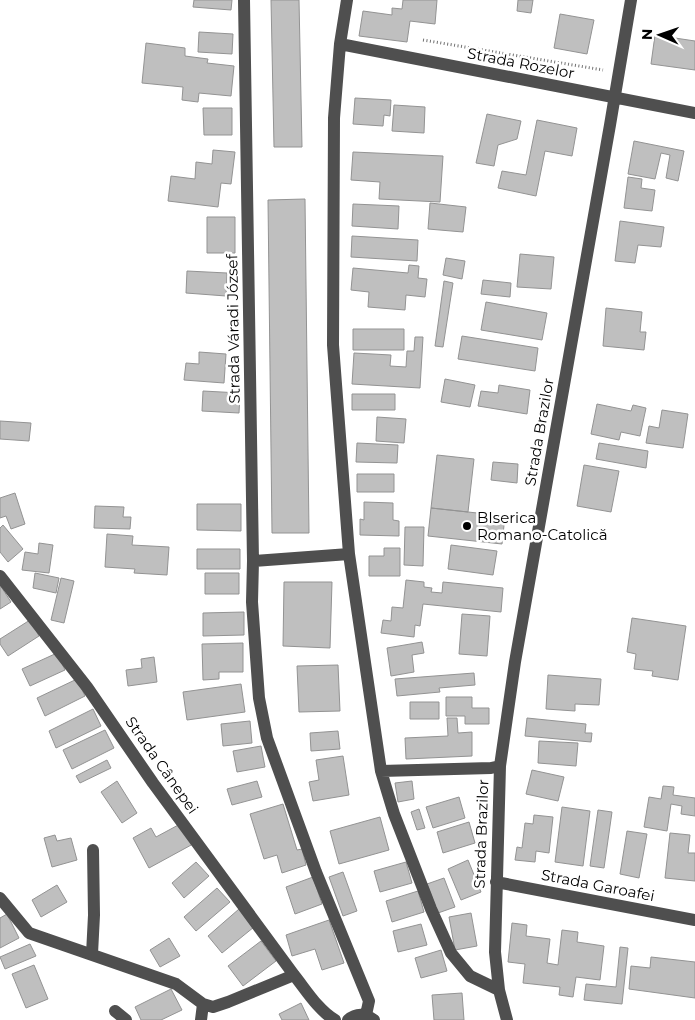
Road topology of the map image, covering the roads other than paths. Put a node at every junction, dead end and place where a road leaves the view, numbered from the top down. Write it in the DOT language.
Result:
graph roads {
  1 [pos="244,0"];
  2 [pos="347,0"];
  3 [pos="631,0"];
  4 [pos="340,44"];
  5 [pos="615,97"];
  6 [pos="695,113"];
  7 [pos="349,554"];
  8 [pos="253,561"];
  9 [pos="0,576"];
  10 [pos="500,766"];
  11 [pos="381,772"];
  12 [pos="93,850"];
  13 [pos="496,882"];
  14 [pos="0,898"];
  15 [pos="695,920"];
  16 [pos="92,954"];
  17 [pos="294,975"];
  18 [pos="499,990"];
  19 [pos="203,1004"];
  20 [pos="115,1011"];
  21 [pos="370,1018"];
  22 [pos="126,1020"];
  23 [pos="201,1020"];
  24 [pos="335,1020"];
  25 [pos="348,1020"];
  26 [pos="507,1020"];
  1 -- 8 [label="street, Strada Váradi József"];
  2 -- 4 [label="street"];
  3 -- 5 [label="street, Strada Brazilor"];
  4 -- 5 [label="street, Strada Rozelor"];
  4 -- 7 [label="street"];
  5 -- 6 [label="street, Strada Rozelor"];
  5 -- 10 [label="street, Strada Brazilor"];
  7 -- 8 [label="street"];
  7 -- 11 [label="street"];
  8 -- 21 [label="street, Strada Váradi József"];
  9 -- 17 [label="street, Strada Cânepei"];
  10 -- 11 [label="street"];
  10 -- 13 [label="street, Strada Brazilor"];
  11 -- 18 [label="street"];
  12 -- 16 [label="street"];
  13 -- 15 [label="street, Strada Garoafei"];
  13 -- 18 [label="street, Strada Brazilor"];
  14 -- 16 [label="street"];
  16 -- 19 [label="street"];
  17 -- 19 [label="street"];
  17 -- 24 [label="street, Strada Cânepei"];
  18 -- 26 [label="street, Strada Brazilor"];
  19 -- 23 [label="street"];
  20 -- 22 [label="street"];
  21 -- 25 [label="street"];
}
